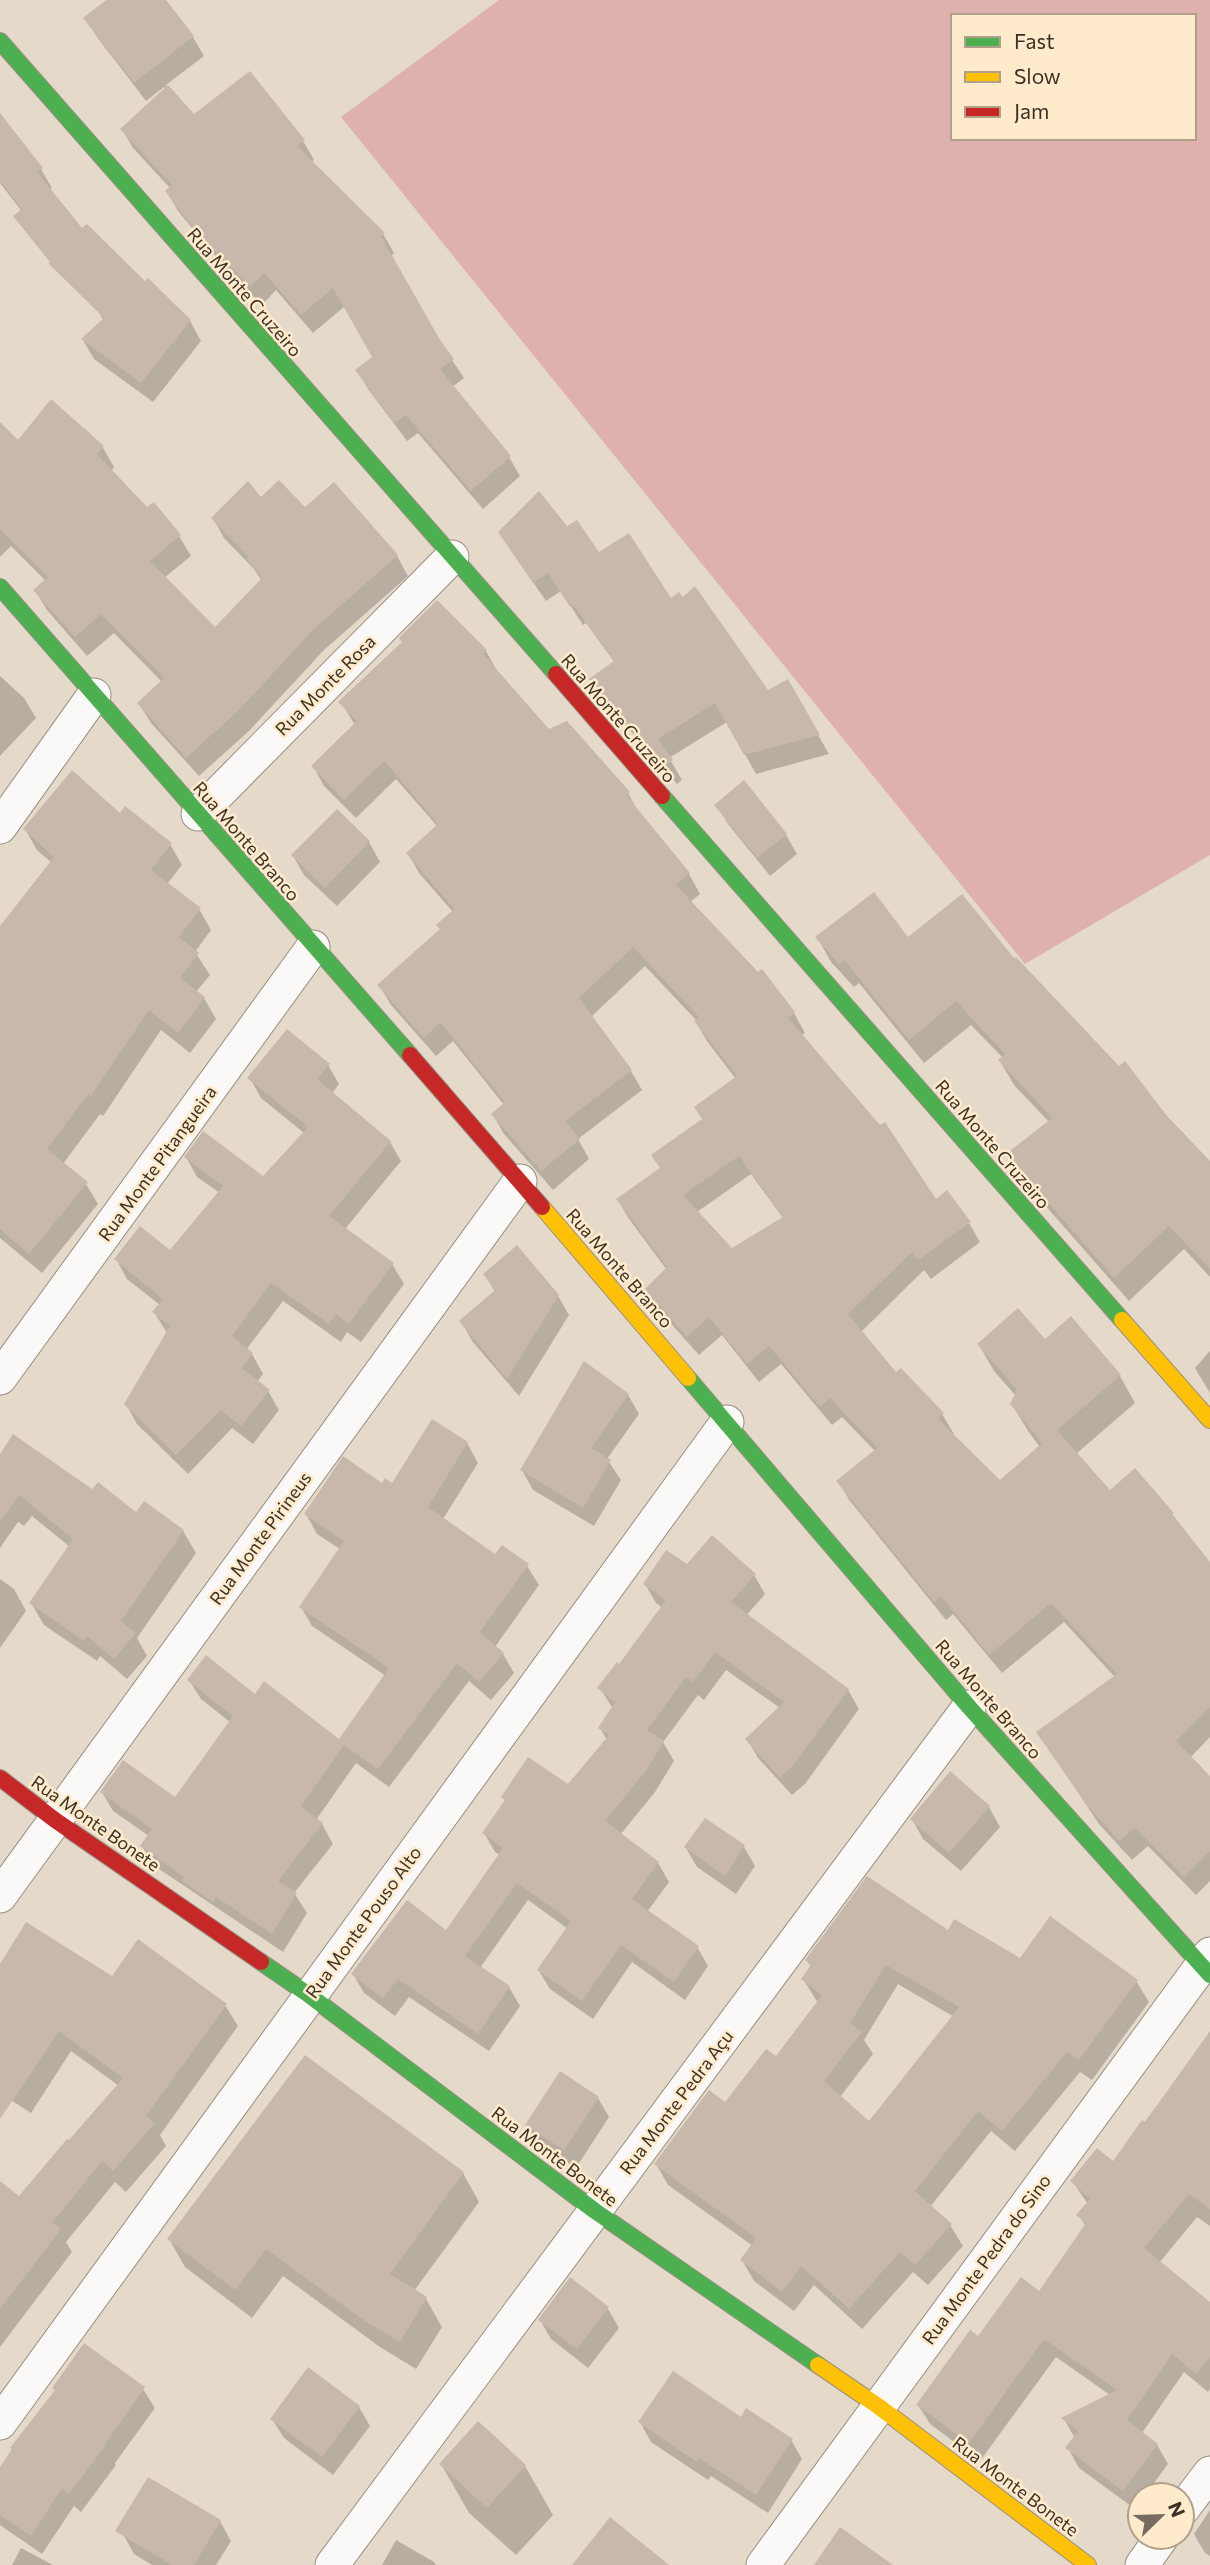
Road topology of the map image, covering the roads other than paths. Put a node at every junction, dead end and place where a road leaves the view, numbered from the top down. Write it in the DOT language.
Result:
graph roads {
  1 [pos="0,41"];
  2 [pos="452,557"];
  3 [pos="0,587"];
  4 [pos="94,695"];
  5 [pos="198,814"];
  6 [pos="0,827"];
  7 [pos="313,947"];
  8 [pos="520,1181"];
  9 [pos="0,1378"];
  10 [pos="1210,1420"];
  11 [pos="727,1422"];
  12 [pos="969,1707"];
  13 [pos="0,1778"];
  14 [pos="55,1820"];
  15 [pos="0,1896"];
  16 [pos="1207,1965"];
  17 [pos="309,1995"];
  18 [pos="595,2211"];
  19 [pos="878,2406"];
  20 [pos="0,2423"];
  21 [pos="1210,2473"];
  22 [pos="1196,2492"];
  23 [pos="332,2565"];
  24 [pos="763,2565"];
  25 [pos="1088,2565"];
  1 -- 2 [label="street, Rua Monte Cruzeiro"];
  2 -- 5 [label="street, Rua Monte Rosa"];
  2 -- 10 [label="street, Rua Monte Cruzeiro"];
  3 -- 4 [label="street, Rua Monte Branco"];
  4 -- 5 [label="street, Rua Monte Branco"];
  4 -- 6 [label="street"];
  5 -- 7 [label="street, Rua Monte Branco"];
  7 -- 8 [label="street, Rua Monte Branco"];
  7 -- 9 [label="street, Rua Monte Pitangueira"];
  8 -- 11 [label="street, Rua Monte Branco"];
  8 -- 14 [label="street, Rua Monte Pirineus"];
  11 -- 12 [label="street, Rua Monte Branco"];
  11 -- 17 [label="street, Rua Monte Pouso Alto"];
  12 -- 16 [label="street, Rua Monte Branco"];
  12 -- 18 [label="street, Rua Monte Pedra Açu"];
  13 -- 14 [label="street, Rua Monte Bonete"];
  14 -- 15 [label="street, Rua Monte Pirineus"];
  14 -- 17 [label="street, Rua Monte Bonete"];
  16 -- 19 [label="street, Rua Monte Pedra do Sino"];
  17 -- 18 [label="street, Rua Monte Bonete"];
  17 -- 20 [label="street, Rua Monte Pouso Alto"];
  18 -- 19 [label="street, Rua Monte Bonete"];
  18 -- 23 [label="street, Rua Monte Pedra Açu"];
  19 -- 24 [label="street, Rua Monte Pedra do Sino"];
  19 -- 25 [label="street, Rua Monte Bonete"];
  21 -- 22 [label="street"];
}
